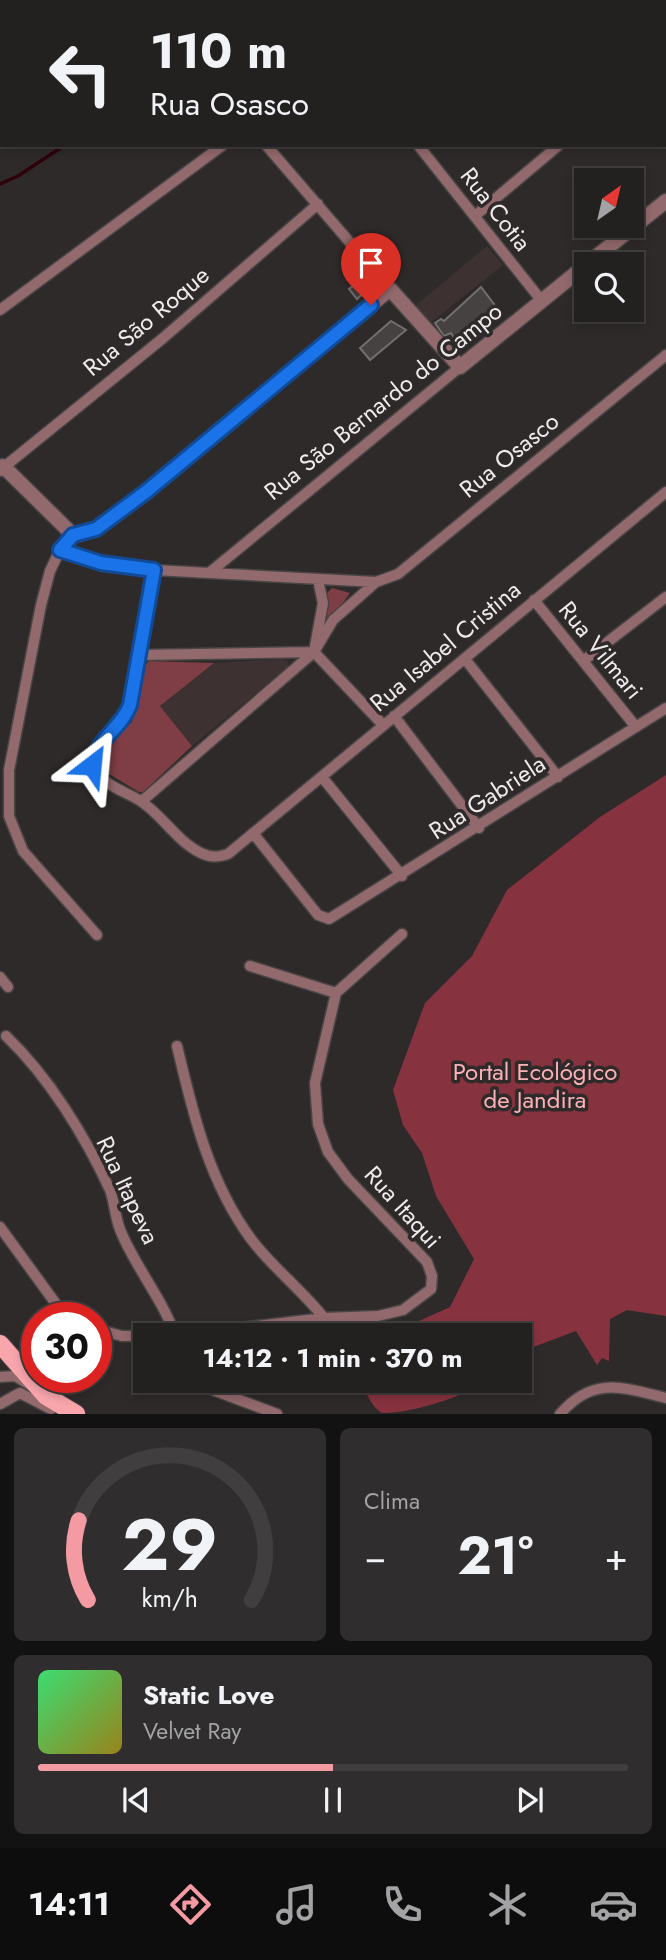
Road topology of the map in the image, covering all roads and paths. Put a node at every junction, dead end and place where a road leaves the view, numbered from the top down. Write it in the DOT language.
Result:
graph roads {
  1 [pos="220,147"];
  2 [pos="268,147"];
  3 [pos="420,147"];
  4 [pos="557,147"];
  5 [pos="666,201"];
  6 [pos="318,204"];
  7 [pos="476,215"];
  8 [pos="603,252"];
  9 [pos="574,275"];
  10 [pos="390,289"];
  11 [pos="541,300"];
  12 [pos="0,310"];
  13 [pos="666,355"];
  14 [pos="460,367"];
  15 [pos="1,466"];
  16 [pos="666,492"];
  17 [pos="73,535"];
  18 [pos="60,550"];
  19 [pos="154,570"];
  20 [pos="209,573"];
  21 [pos="318,580"];
  22 [pos="376,582"];
  23 [pos="666,597"];
  24 [pos="534,600"];
  25 [pos="314,652"];
  26 [pos="140,655"];
  27 [pos="465,659"];
  28 [pos="583,661"];
  29 [pos="666,708"];
  30 [pos="394,716"];
  31 [pos="383,725"];
  32 [pos="636,727"];
  33 [pos="322,777"];
  34 [pos="558,778"];
  35 [pos="142,802"];
  36 [pos="479,828"];
  37 [pos="253,833"];
  38 [pos="402,876"];
  39 [pos="402,934"];
  40 [pos="97,935"];
  41 [pos="250,966"];
  42 [pos="0,977"];
  43 [pos="8,987"];
  44 [pos="336,993"];
  45 [pos="6,1036"];
  46 [pos="177,1046"];
  47 [pos="0,1227"];
  48 [pos="55,1302"];
  49 [pos="324,1318"];
  50 [pos="172,1323"];
  51 [pos="281,1323"];
  52 [pos="112,1333"];
  53 [pos="133,1336"];
  54 [pos="0,1344"];
  55 [pos="0,1377"];
  56 [pos="221,1393"];
  57 [pos="47,1396"];
  58 [pos="666,1398"];
  59 [pos="0,1404"];
  60 [pos="60,1414"];
  61 [pos="76,1414"];
  62 [pos="277,1414"];
  63 [pos="560,1414"];
  1 -- 12 [label="street"];
  2 -- 6 [label="street"];
  3 -- 7 [label="street, Rua Cotia"];
  4 -- 7 [label="street"];
  5 -- 8 [label="street, Rua São Bernardo do Campo"];
  6 -- 10 [label="street"];
  6 -- 15 [label="street, Rua São Roque"];
  7 -- 11 [label="street, Rua Cotia"];
  9 -- 11 [label="street, Rua São Bernardo do Campo"];
  10 -- 14 [label="street"];
  10 -- 17 [label="street"];
  11 -- 14 [label="street, Rua São Bernardo do Campo"];
  13 -- 22 [label="street, Rua Osasco"];
  14 -- 20 [label="street, Rua São Bernardo do Campo"];
  15 -- 17 [label="street"];
  16 -- 24 [label="street, Rua Isabel Cristina"];
  17 -- 18 [label="street"];
  18 -- 19 [label="street, Rua Osasco"];
  18 -- 40 [label="street"];
  19 -- 20 [label="street, Rua Osasco"];
  19 -- 26 [label="street"];
  20 -- 21 [label="street, Rua Osasco"];
  21 -- 22 [label="street, Rua Osasco"];
  21 -- 25 [label="street"];
  22 -- 25 [label="street, Rua Osasco"];
  23 -- 28 [label="street"];
  24 -- 27 [label="street, Rua Isabel Cristina"];
  24 -- 28 [label="street, Rua Vilmari"];
  25 -- 26 [label="street"];
  25 -- 31 [label="street"];
  25 -- 35 [label="street, Rua Osasco"];
  26 -- 35 [label="street"];
  27 -- 30 [label="street, Rua Isabel Cristina"];
  27 -- 34 [label="street"];
  28 -- 32 [label="street, Rua Vilmari"];
  29 -- 32 [label="street, Rua Gabriela"];
  30 -- 31 [label="street, Rua Isabel Cristina"];
  30 -- 36 [label="street"];
  31 -- 33 [label="street, Rua Isabel Cristina"];
  32 -- 34 [label="street, Rua Gabriela"];
  33 -- 37 [label="street, Rua Isabel Cristina"];
  33 -- 38 [label="street"];
  34 -- 36 [label="street, Rua Gabriela"];
  35 -- 37 [label="street, Rua Isabel Cristina"];
  36 -- 38 [label="street, Rua Gabriela"];
  37 -- 38 [label="street, Rua Gabriela"];
  39 -- 44 [label="street"];
  41 -- 44 [label="street"];
  42 -- 43 [label="street"];
  44 -- 49 [label="street, Rua Itaqui"];
  45 -- 50 [label="street, Rua Itapeva"];
  46 -- 49 [label="street"];
  47 -- 48 [label="street"];
  49 -- 51 [label="street, Rua Itaqui"];
  52 -- 53 [label="street"];
  54 -- 57 [label="main road"];
  55 -- 57 [label="street"];
  56 -- 62 [label="street"];
  57 -- 61 [label="main road"];
  58 -- 63 [label="street"];
  59 -- 60 [label="street"];
}
